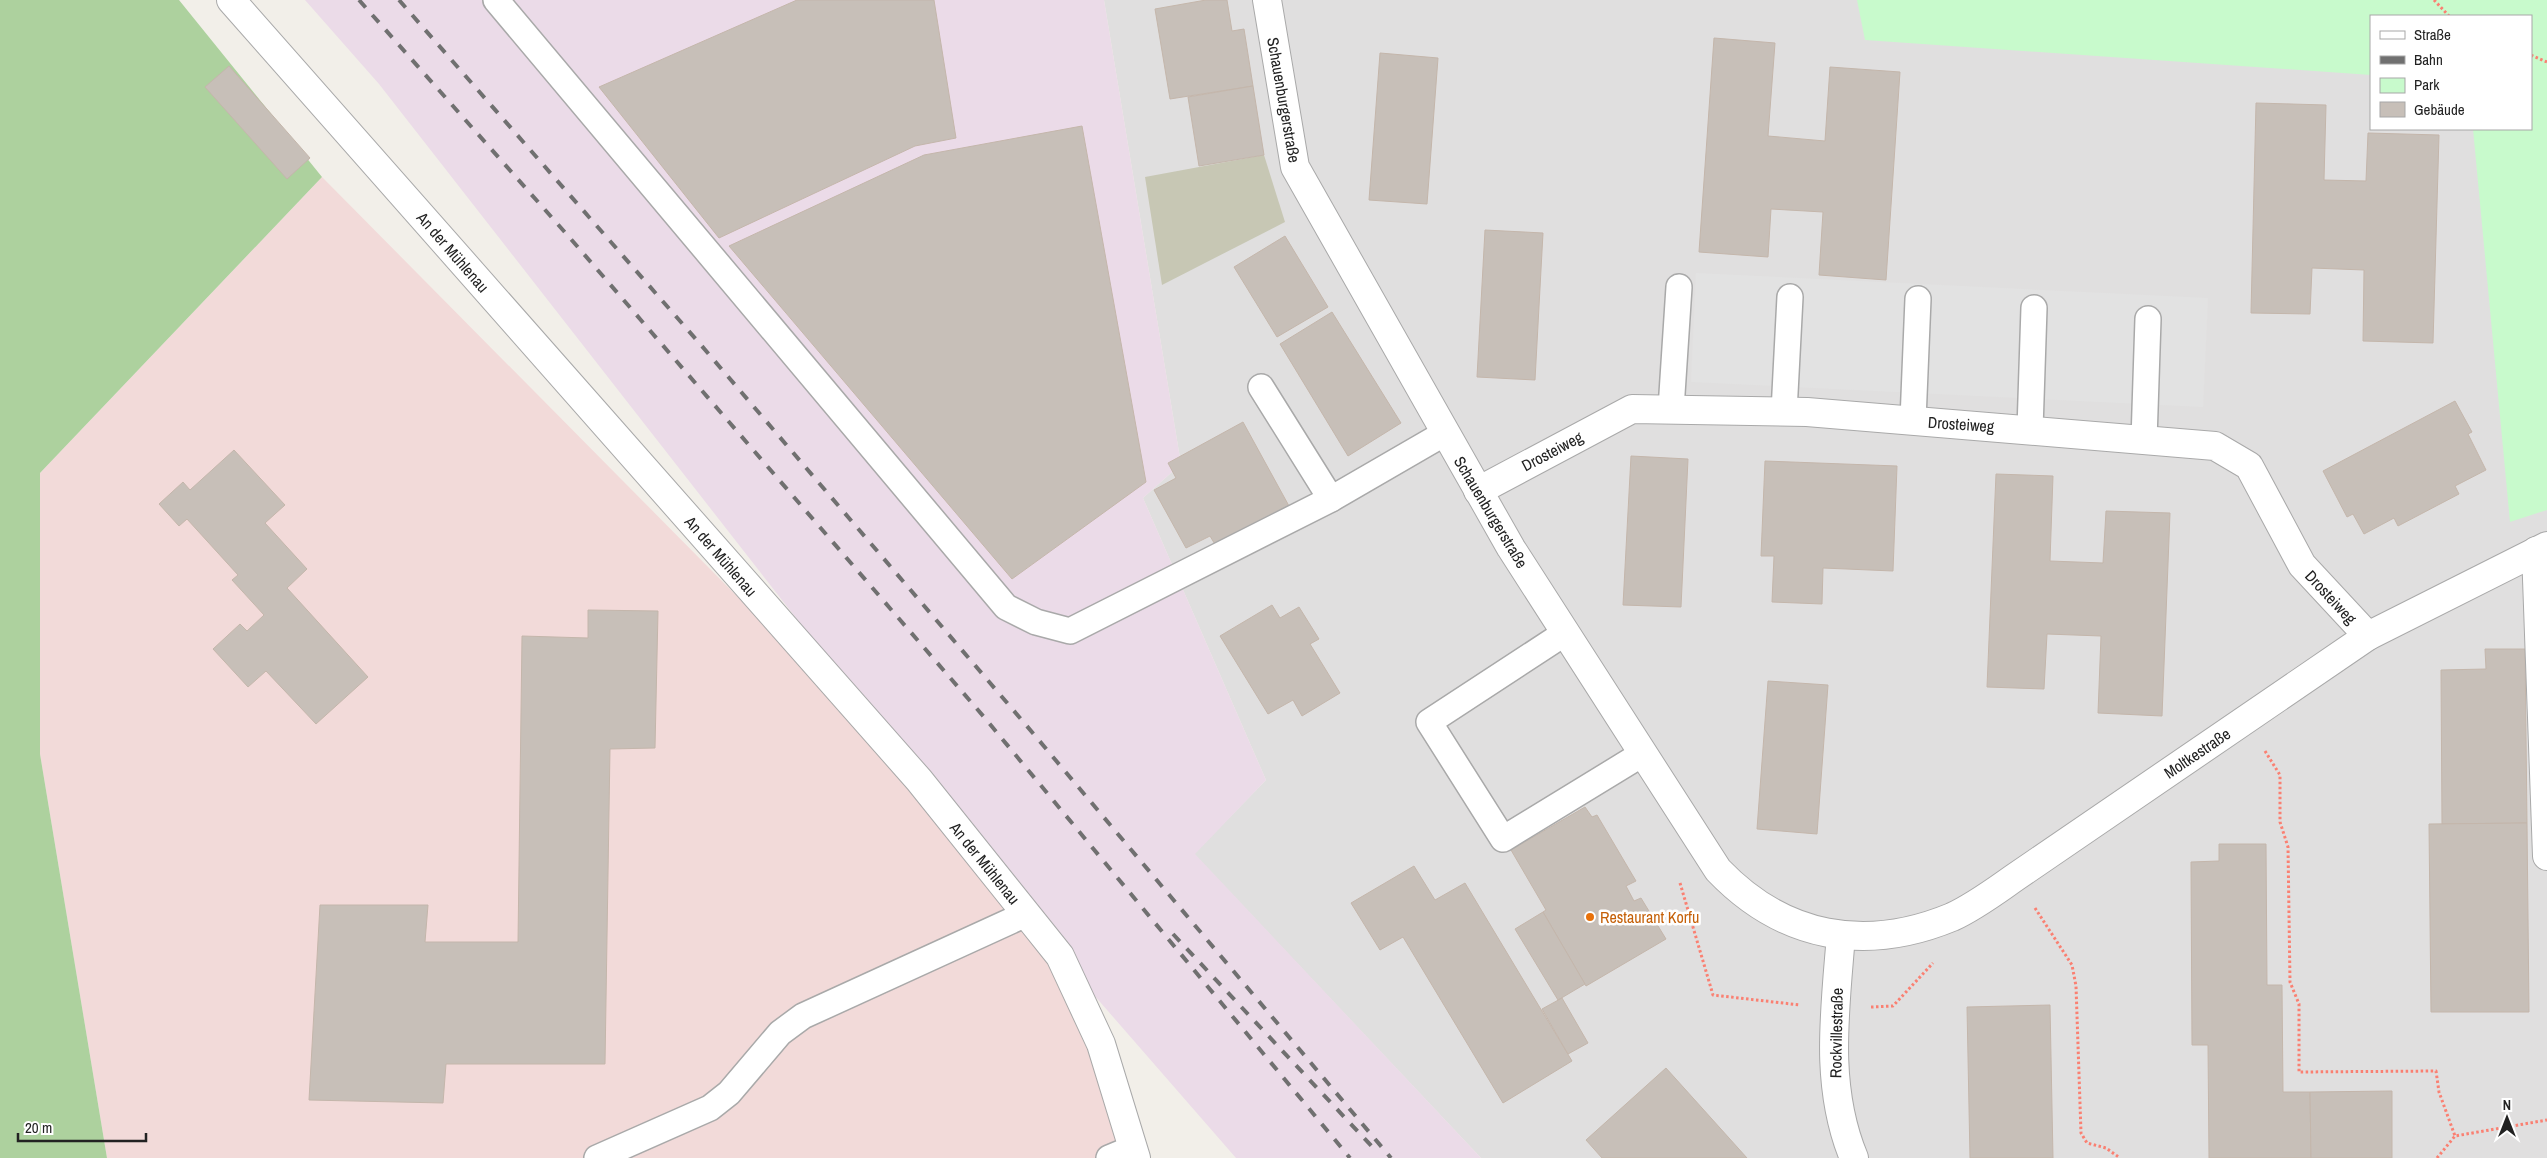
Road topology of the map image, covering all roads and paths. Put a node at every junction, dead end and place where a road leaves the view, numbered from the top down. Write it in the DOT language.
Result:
graph roads {
  1 [pos="231,0"];
  2 [pos="496,0"];
  3 [pos="1267,0"];
  4 [pos="2434,0"];
  5 [pos="2448,15"];
  6 [pos="2532,55"];
  7 [pos="2547,62"];
  8 [pos="1679,287"];
  9 [pos="1790,297"];
  10 [pos="1918,300"];
  11 [pos="2034,308"];
  12 [pos="2148,319"];
  13 [pos="1261,387"];
  14 [pos="1671,409"];
  15 [pos="1784,412"];
  16 [pos="1913,420"];
  17 [pos="2030,429"];
  18 [pos="1445,433"];
  19 [pos="2144,440"];
  20 [pos="1478,491"];
  21 [pos="1331,499"];
  22 [pos="2541,548"];
  23 [pos="1565,633"];
  24 [pos="2368,636"];
  25 [pos="2246,720"];
  26 [pos="1642,754"];
  27 [pos="2547,856"];
  28 [pos="2014,878"];
  29 [pos="1026,914"];
  30 [pos="1841,935"];
  31 [pos="2547,1120"];
  32 [pos="2455,1136"];
  33 [pos="1126,1155"];
  34 [pos="597,1158"];
  35 [pos="1854,1158"];
  36 [pos="2120,1158"];
  37 [pos="2437,1158"];
  1 -- 29 [label="street, An der Mühlenau"];
  2 -- 21 [label="lane"];
  3 -- 18 [label="street, Schauenburgerstraße"];
  4 -- 5 [label="path"];
  6 -- 7 [label="path"];
  8 -- 14 [label="lane"];
  9 -- 15 [label="lane"];
  10 -- 16 [label="lane"];
  11 -- 17 [label="lane"];
  12 -- 19 [label="lane"];
  13 -- 21 [label="lane"];
  14 -- 15 [label="street, Drosteiweg"];
  14 -- 20 [label="street, Drosteiweg"];
  15 -- 16 [label="street, Drosteiweg"];
  16 -- 17 [label="street, Drosteiweg"];
  17 -- 19 [label="street, Drosteiweg"];
  18 -- 20 [label="street, Schauenburgerstraße"];
  18 -- 21 [label="lane"];
  19 -- 24 [label="street, Drosteiweg"];
  20 -- 23 [label="street, Schauenburgerstraße"];
  22 -- 24 [label="street, Moltkestraße"];
  22 -- 27 [label="street"];
  23 -- 26 [label="street, Schauenburgerstraße"];
  23 -- 26 [label="lane"];
  24 -- 25 [label="street, Moltkestraße"];
  25 -- 28 [label="street, Moltkestraße"];
  25 -- 32 [label="path"];
  26 -- 30 [label="street, Schauenburgerstraße"];
  28 -- 30 [label="street, Moltkestraße"];
  28 -- 36 [label="path"];
  29 -- 33 [label="street, An der Mühlenau"];
  29 -- 34 [label="lane"];
  30 -- 35 [label="street, Rockvillestraße"];
  31 -- 32 [label="path"];
  32 -- 37 [label="path"];
}
